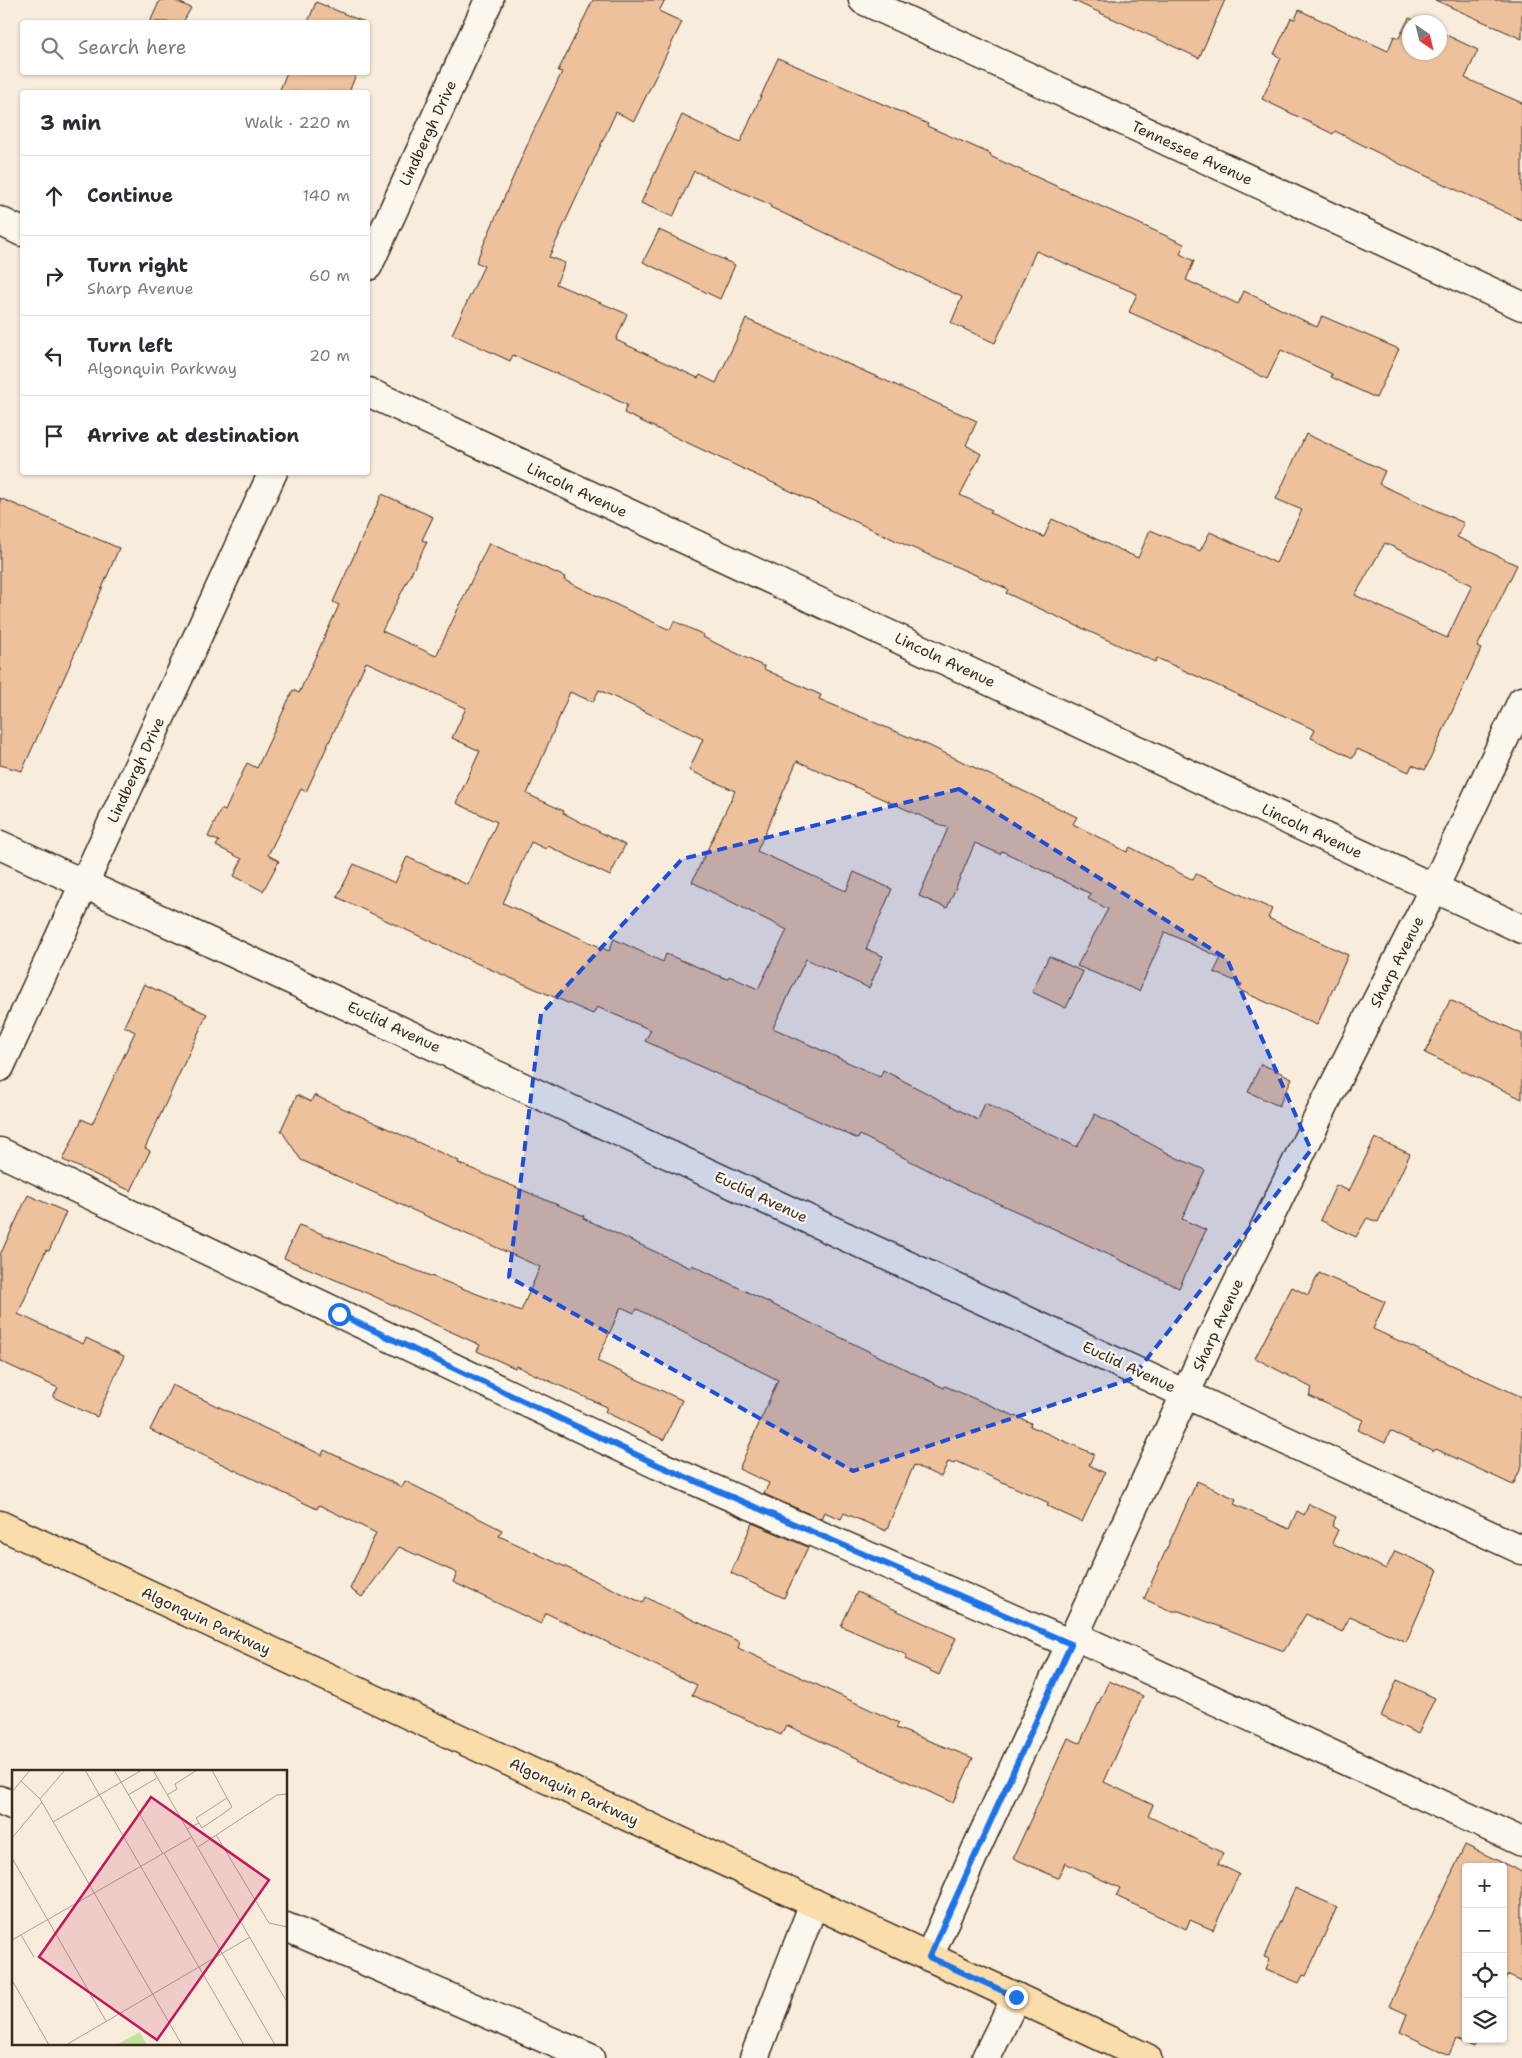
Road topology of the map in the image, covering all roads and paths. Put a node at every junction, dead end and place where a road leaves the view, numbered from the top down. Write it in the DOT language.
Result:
graph roads {
  1 [pos="489,0"];
  2 [pos="863,0"];
  3 [pos="0,222"];
  4 [pos="20,231"];
  5 [pos="370,262"];
  6 [pos="1522,306"];
  7 [pos="370,393"];
  8 [pos="272,475"];
  9 [pos="1522,701"];
  10 [pos="0,845"];
  11 [pos="84,884"];
  12 [pos="1434,888"];
  13 [pos="1522,929"];
  14 [pos="0,1067"];
  15 [pos="0,1152"];
  16 [pos="1187,1394"];
  17 [pos="0,1525"];
  18 [pos="1522,1550"];
  19 [pos="1073,1640"];
  20 [pos="0,1800"];
  21 [pos="12,1805"];
  22 [pos="1522,1842"];
  23 [pos="814,1904"];
  24 [pos="288,1928"];
  25 [pos="929,1957"];
  26 [pos="1016,1997"];
  27 [pos="590,2058"];
  28 [pos="754,2058"];
  29 [pos="986,2058"];
  30 [pos="1147,2058"];
  1 -- 5 [label="street, Lindbergh Drive"];
  2 -- 6 [label="street, Tennessee Avenue"];
  3 -- 4 [label="street"];
  7 -- 12 [label="street, Lincoln Avenue"];
  8 -- 11 [label="street, Lindbergh Drive"];
  9 -- 12 [label="street, Sharp Avenue"];
  10 -- 11 [label="street, Euclid Avenue"];
  11 -- 14 [label="street, Lindbergh Drive"];
  11 -- 16 [label="street, Euclid Avenue"];
  12 -- 13 [label="street, Lincoln Avenue"];
  12 -- 16 [label="street, Sharp Avenue"];
  15 -- 19 [label="street"];
  16 -- 18 [label="street, Euclid Avenue"];
  16 -- 19 [label="street, Sharp Avenue"];
  17 -- 23 [label="main road, Algonquin Parkway"];
  19 -- 22 [label="street"];
  19 -- 25 [label="street, Sharp Avenue"];
  20 -- 21 [label="street"];
  23 -- 25 [label="main road, Algonquin Parkway"];
  23 -- 28 [label="street"];
  24 -- 27 [label="street"];
  25 -- 26 [label="main road, Algonquin Parkway"];
  26 -- 29 [label="street"];
  26 -- 30 [label="main road, Algonquin Parkway"];
}
